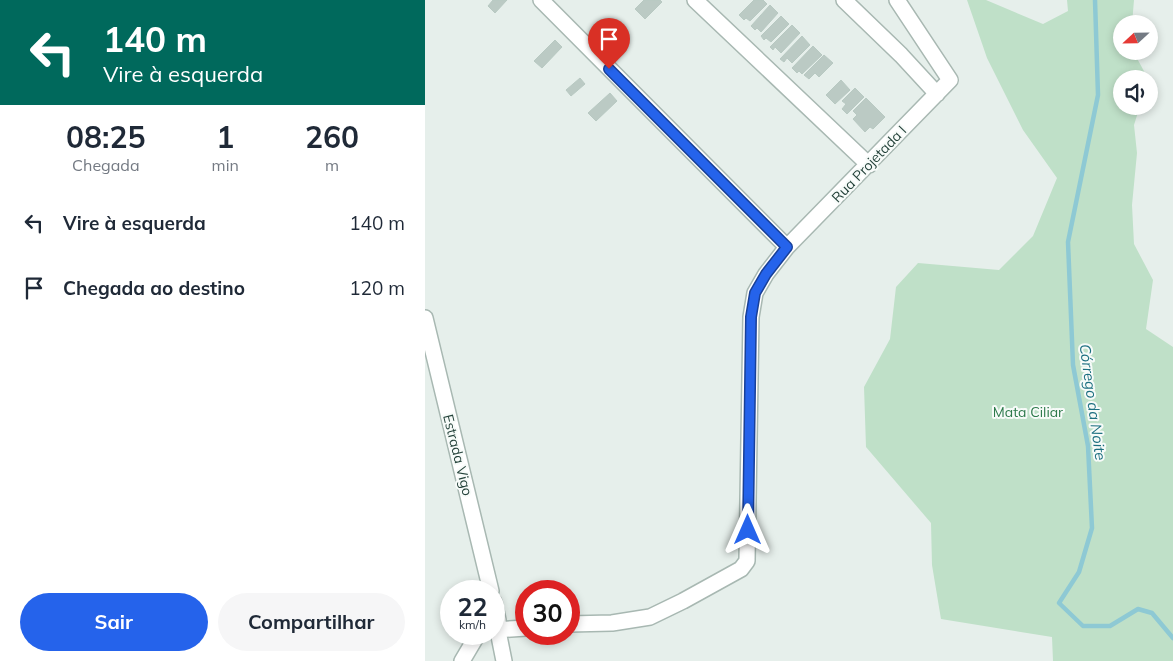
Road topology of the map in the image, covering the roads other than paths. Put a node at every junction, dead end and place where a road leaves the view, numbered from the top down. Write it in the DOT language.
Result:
graph roads {
  1 [pos="541,0"];
  2 [pos="695,0"];
  3 [pos="844,0"];
  4 [pos="897,0"];
  5 [pos="921,36"];
  6 [pos="901,56"];
  7 [pos="937,94"];
  8 [pos="869,164"];
  9 [pos="787,247"];
  10 [pos="425,318"];
  11 [pos="488,580"];
  12 [pos="580,624"];
  13 [pos="471,645"];
  14 [pos="500,645"];
  15 [pos="462,661"];
  16 [pos="504,661"];
  1 -- 9 [label="street"];
  2 -- 8 [label="street"];
  3 -- 6 [label="street"];
  4 -- 5 [label="street"];
  5 -- 6 [label="street"];
  5 -- 7 [label="street, Rua Projetada I"];
  6 -- 7 [label="street"];
  7 -- 8 [label="street, Rua Projetada I"];
  8 -- 9 [label="street, Rua Projetada I"];
  9 -- 12 [label="street, Rua Projetada I"];
  10 -- 11 [label="street, Estrada Vigo"];
  13 -- 15 [label="street"];
  14 -- 16 [label="street"];
}
